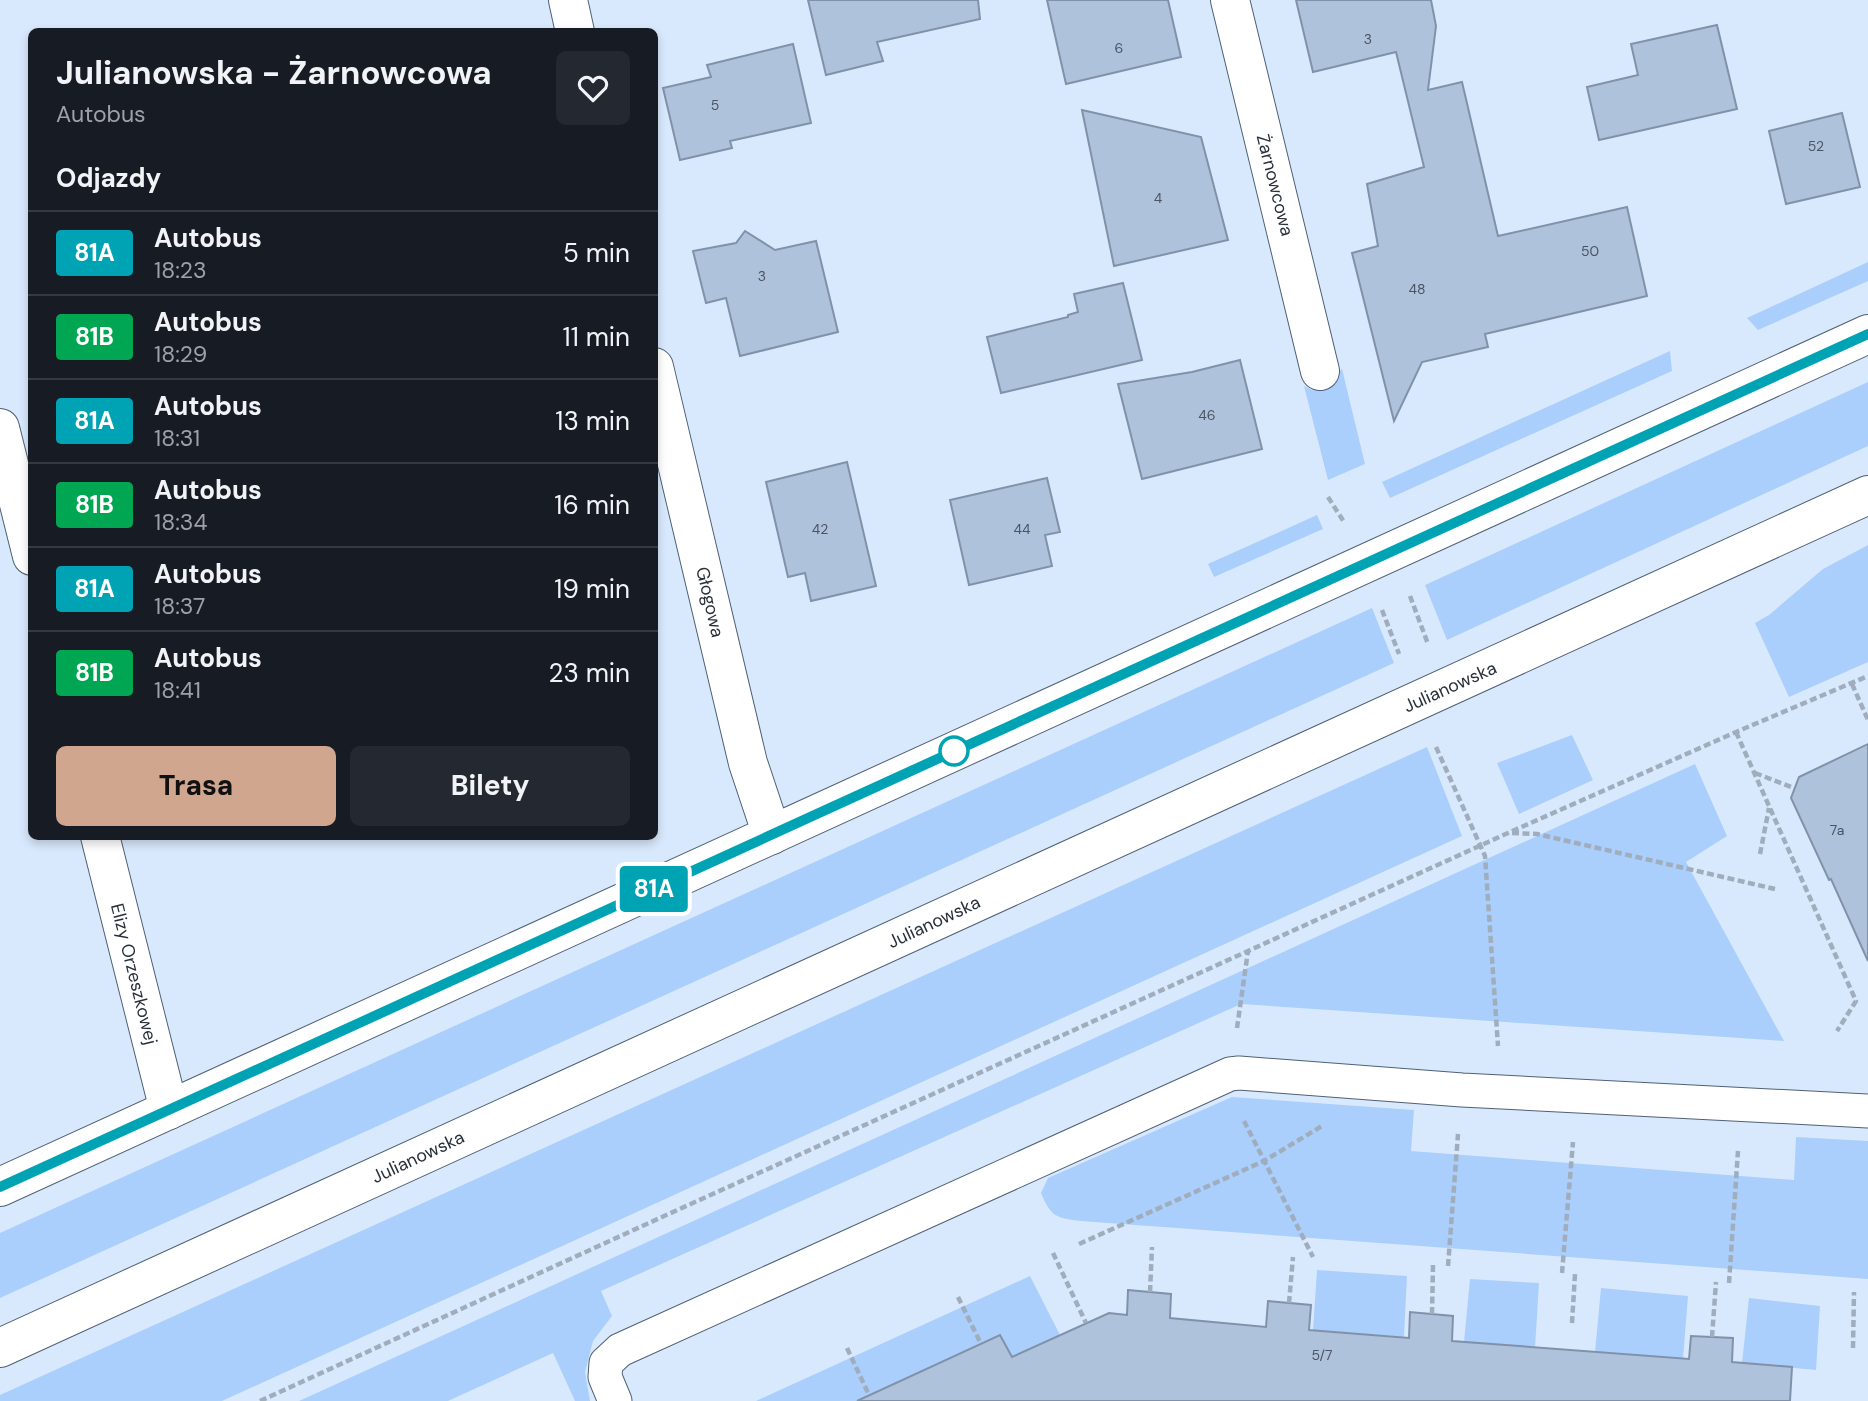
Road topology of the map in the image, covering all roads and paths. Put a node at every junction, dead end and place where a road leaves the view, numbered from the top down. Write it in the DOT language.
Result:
graph roads {
  1 [pos="568,0"];
  2 [pos="1230,0"];
  3 [pos="574,28"];
  4 [pos="1868,334"];
  5 [pos="1320,371"];
  6 [pos="658,384"];
  7 [pos="0,428"];
  8 [pos="1868,495"];
  9 [pos="1328,496"];
  10 [pos="1346,524"];
  11 [pos="28,540"];
  12 [pos="1408,592"];
  13 [pos="1380,604"];
  14 [pos="1429,647"];
  15 [pos="1402,660"];
  16 [pos="1868,676"];
  17 [pos="1852,684"];
  18 [pos="1868,720"];
  19 [pos="1736,732"];
  20 [pos="1435,744"];
  21 [pos="1754,773"];
  22 [pos="1794,788"];
  23 [pos="1769,807"];
  24 [pos="1508,833"];
  25 [pos="772,835"];
  26 [pos="101,840"];
  27 [pos="1481,846"];
  28 [pos="1760,854"];
  29 [pos="1775,889"];
  30 [pos="1248,951"];
  31 [pos="1837,1031"];
  32 [pos="1230,1074"];
  33 [pos="1462,1090"];
  34 [pos="1501,1092"];
  35 [pos="1576,1096"];
  36 [pos="1741,1104"];
  37 [pos="169,1111"];
  38 [pos="1868,1111"];
  39 [pos="0,1187"];
  40 [pos="1079,1244"];
  41 [pos="1152,1247"];
  42 [pos="1053,1253"];
  43 [pos="1293,1256"];
  44 [pos="1313,1257"];
  45 [pos="1433,1265"];
  46 [pos="1448,1266"];
  47 [pos="1562,1273"];
  48 [pos="1575,1274"];
  49 [pos="1716,1282"];
  50 [pos="1729,1283"];
  51 [pos="1150,1292"];
  52 [pos="1854,1292"];
  53 [pos="958,1297"];
  54 [pos="1289,1303"];
  55 [pos="1432,1314"];
  56 [pos="1086,1324"];
  57 [pos="1572,1324"];
  58 [pos="1712,1336"];
  59 [pos="981,1344"];
  60 [pos="0,1348"];
  61 [pos="847,1348"];
  62 [pos="1853,1348"];
  63 [pos="869,1395"];
  64 [pos="261,1401"];
  65 [pos="615,1401"];
  1 -- 3 [label="main road"];
  2 -- 5 [label="main road, Żarnowcowa"];
  4 -- 25 [label="main road"];
  6 -- 25 [label="main road, Głogowa"];
  7 -- 11 [label="main road"];
  8 -- 60 [label="main road, Julianowska"];
  9 -- 10 [label="path"];
  12 -- 14 [label="path"];
  13 -- 15 [label="path"];
  16 -- 17 [label="path"];
  17 -- 18 [label="path"];
  17 -- 19 [label="path"];
  19 -- 21 [label="path"];
  19 -- 24 [label="path"];
  20 -- 27 [label="path"];
  21 -- 22 [label="path"];
  21 -- 23 [label="path"];
  23 -- 28 [label="path"];
  23 -- 31 [label="path"];
  24 -- 27 [label="path"];
  24 -- 29 [label="path"];
  25 -- 37 [label="main road"];
  26 -- 37 [label="main road, Elizy Orzeszkowej"];
  27 -- 30 [label="path"];
  27 -- 34 [label="path"];
  30 -- 32 [label="path"];
  30 -- 64 [label="path"];
  32 -- 33 [label="lane"];
  32 -- 65 [label="lane"];
  33 -- 34 [label="lane"];
  33 -- 46 [label="path"];
  34 -- 35 [label="lane"];
  35 -- 36 [label="lane"];
  35 -- 47 [label="path"];
  36 -- 38 [label="lane"];
  36 -- 50 [label="path"];
  37 -- 39 [label="main road"];
  40 -- 44 [label="path"];
  41 -- 51 [label="path"];
  42 -- 56 [label="path"];
  43 -- 54 [label="path"];
  45 -- 55 [label="path"];
  48 -- 57 [label="path"];
  49 -- 58 [label="path"];
  52 -- 62 [label="path"];
  53 -- 59 [label="path"];
  61 -- 63 [label="path"];
}
